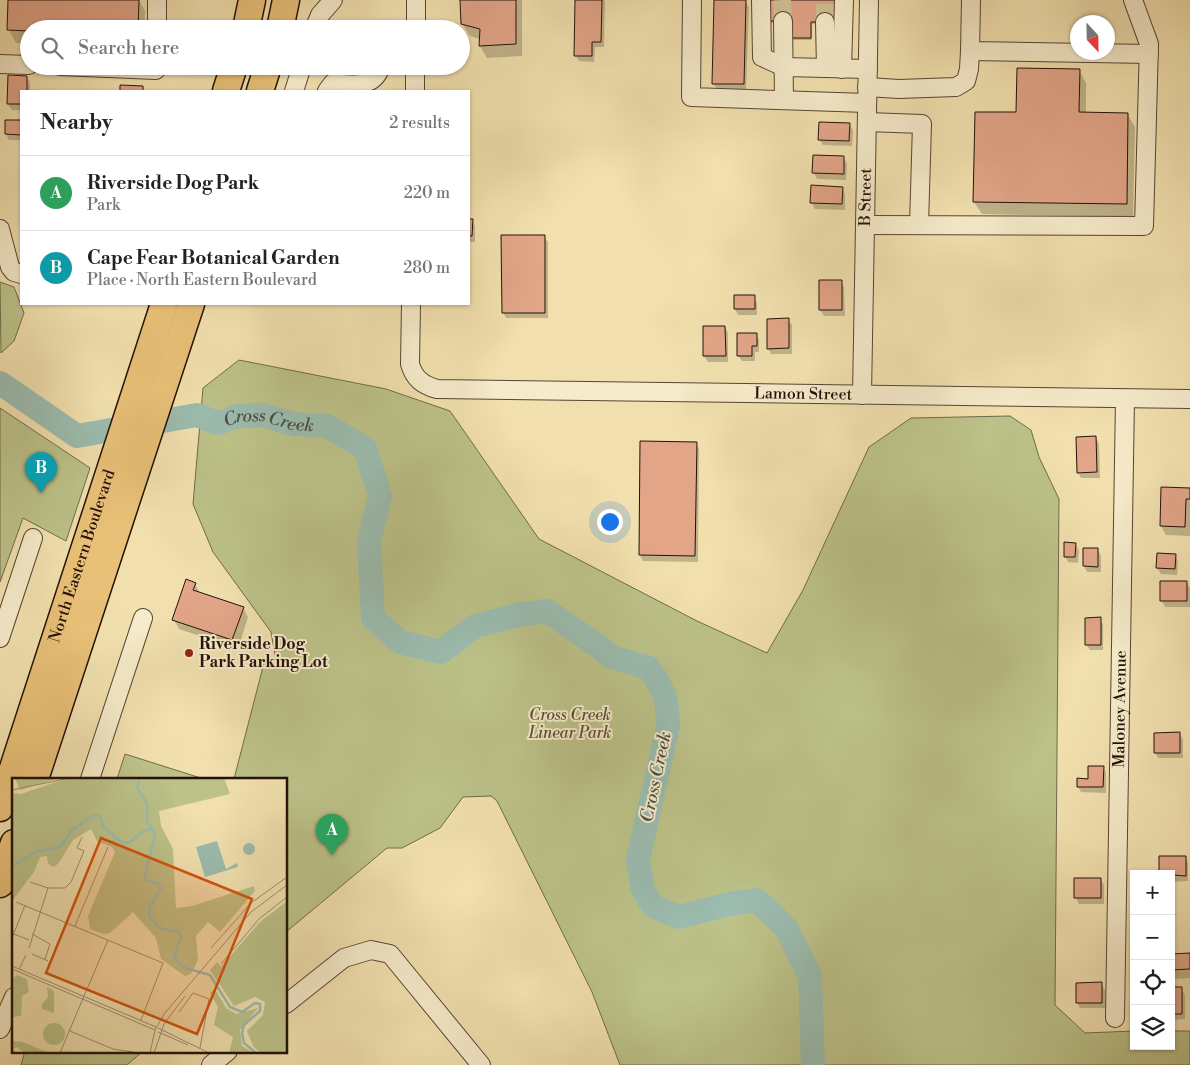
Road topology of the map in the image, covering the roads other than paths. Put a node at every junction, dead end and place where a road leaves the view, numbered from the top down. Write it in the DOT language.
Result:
graph roads {
  1 [pos="157,0"];
  2 [pos="252,0"];
  3 [pos="286,0"];
  4 [pos="333,0"];
  5 [pos="416,0"];
  6 [pos="692,0"];
  7 [pos="761,0"];
  8 [pos="844,0"];
  9 [pos="869,0"];
  10 [pos="971,0"];
  11 [pos="1133,0"];
  12 [pos="156,20"];
  13 [pos="248,20"];
  14 [pos="282,20"];
  15 [pos="318,20"];
  16 [pos="416,20"];
  17 [pos="783,21"];
  18 [pos="824,22"];
  19 [pos="970,52"];
  20 [pos="1149,54"];
  21 [pos="0,64"];
  22 [pos="20,65"];
  23 [pos="784,67"];
  24 [pos="834,69"];
  25 [pos="231,75"];
  26 [pos="265,75"];
  27 [pos="300,75"];
  28 [pos="376,75"];
  29 [pos="415,75"];
  30 [pos="867,86"];
  31 [pos="226,90"];
  32 [pos="260,90"];
  33 [pos="297,90"];
  34 [pos="328,90"];
  35 [pos="415,90"];
  36 [pos="784,100"];
  37 [pos="867,122"];
  38 [pos="919,225"];
  39 [pos="865,226"];
  40 [pos="0,229"];
  41 [pos="17,273"];
  42 [pos="164,305"];
  43 [pos="191,305"];
  44 [pos="411,305"];
  45 [pos="862,396"];
  46 [pos="1126,399"];
  47 [pos="1190,399"];
  48 [pos="33,538"];
  49 [pos="143,618"];
  50 [pos="0,638"];
  51 [pos="35,778"];
  52 [pos="90,778"];
  53 [pos="0,808"];
  54 [pos="12,849"];
  55 [pos="0,884"];
  56 [pos="12,1001"];
  57 [pos="288,1002"];
  58 [pos="1115,1018"];
  59 [pos="0,1028"];
  60 [pos="227,1052"];
  61 [pos="211,1065"];
  62 [pos="481,1065"];
  1 -- 12 [label="street"];
  2 -- 13 [label="highway"];
  3 -- 14 [label="highway"];
  4 -- 15 [label="street"];
  5 -- 16 [label="street"];
  6 -- 36 [label="street"];
  7 -- 23 [label="street"];
  8 -- 24 [label="street"];
  9 -- 30 [label="street, B Street"];
  10 -- 19 [label="street"];
  11 -- 20 [label="street"];
  17 -- 23 [label="street"];
  18 -- 24 [label="street"];
  19 -- 20 [label="street"];
  19 -- 30 [label="street"];
  20 -- 38 [label="street"];
  21 -- 22 [label="street"];
  23 -- 24 [label="street"];
  23 -- 36 [label="street"];
  24 -- 30 [label="street"];
  25 -- 31 [label="highway"];
  26 -- 32 [label="highway"];
  27 -- 33 [label="street"];
  28 -- 34 [label="street"];
  29 -- 35 [label="street"];
  30 -- 36 [label="street"];
  30 -- 37 [label="street, B Street"];
  37 -- 38 [label="street"];
  37 -- 39 [label="street, B Street"];
  38 -- 39 [label="street"];
  39 -- 45 [label="street, B Street"];
  40 -- 41 [label="street"];
  42 -- 53 [label="highway, North Eastern Boulevard"];
  43 -- 51 [label="highway, North Eastern Boulevard"];
  44 -- 45 [label="street, Lamon Street"];
  45 -- 46 [label="street, Lamon Street"];
  46 -- 47 [label="street, Lamon Street"];
  46 -- 58 [label="street, Maloney Avenue"];
  48 -- 50 [label="street"];
  49 -- 52 [label="street"];
  54 -- 55 [label="highway"];
  56 -- 59 [label="street"];
  57 -- 62 [label="street"];
  60 -- 61 [label="street"];
}
